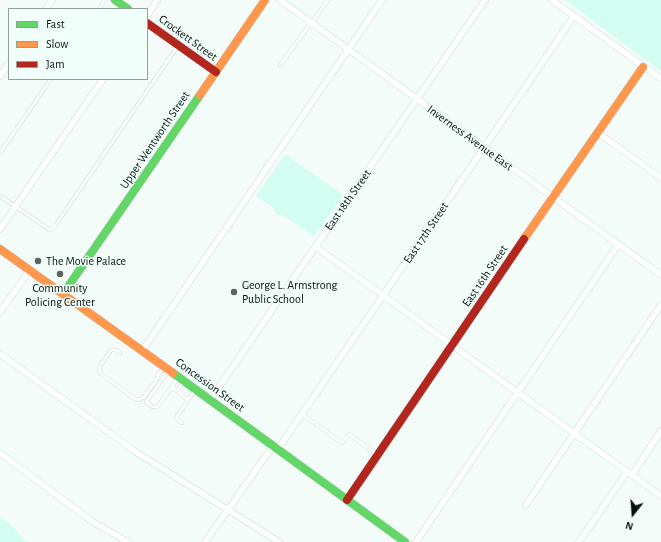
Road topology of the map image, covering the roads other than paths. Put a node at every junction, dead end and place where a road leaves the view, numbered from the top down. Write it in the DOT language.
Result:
graph roads {
  1 [pos="115,0"];
  2 [pos="157,0"];
  3 [pos="266,0"];
  4 [pos="280,0"];
  5 [pos="328,0"];
  6 [pos="382,0"];
  7 [pos="485,0"];
  8 [pos="552,0"];
  9 [pos="127,8"];
  10 [pos="148,14"];
  11 [pos="574,16"];
  12 [pos="313,23"];
  13 [pos="148,24"];
  14 [pos="178,45"];
  15 [pos="349,49"];
  16 [pos="8,64"];
  17 [pos="280,65"];
  18 [pos="643,67"];
  19 [pos="216,72"];
  20 [pos="0,76"];
  21 [pos="661,79"];
  22 [pos="50,80"];
  23 [pos="102,80"];
  24 [pos="417,99"];
  25 [pos="597,132"];
  26 [pos="484,148"];
  27 [pos="0,153"];
  28 [pos="661,178"];
  29 [pos="0,196"];
  30 [pos="552,197"];
  31 [pos="15,207"];
  32 [pos="0,229"];
  33 [pos="618,245"];
  34 [pos="316,247"];
  35 [pos="0,249"];
  36 [pos="30,270"];
  37 [pos="661,275"];
  38 [pos="64,294"];
  39 [pos="384,296"];
  40 [pos="661,305"];
  41 [pos="0,312"];
  42 [pos="452,346"];
  43 [pos="142,351"];
  44 [pos="120,353"];
  45 [pos="0,354"];
  46 [pos="166,368"];
  47 [pos="181,379"];
  48 [pos="172,387"];
  49 [pos="196,390"];
  50 [pos="177,391"];
  51 [pos="518,393"];
  52 [pos="188,400"];
  53 [pos="210,400"];
  54 [pos="302,414"];
  55 [pos="182,423"];
  56 [pos="661,431"];
  57 [pos="574,434"];
  58 [pos="275,448"];
  59 [pos="0,453"];
  60 [pos="378,455"];
  61 [pos="629,473"];
  62 [pos="661,496"];
  63 [pos="347,500"];
  64 [pos="526,505"];
  65 [pos="227,510"];
  66 [pos="128,542"];
  67 [pos="205,542"];
  68 [pos="279,542"];
  69 [pos="406,542"];
  70 [pos="416,542"];
  71 [pos="578,542"];
  1 -- 9 [label="main road"];
  2 -- 10 [label="street"];
  3 -- 19 [label="main road, Upper Wentworth Street"];
  4 -- 12 [label="street, Inverness Avenue East"];
  5 -- 12 [label="lane"];
  6 -- 15 [label="street"];
  7 -- 24 [label="street, East 18th Street"];
  8 -- 11 [label="street"];
  11 -- 18 [label="street"];
  11 -- 26 [label="street, East 17th Street"];
  12 -- 15 [label="street, Inverness Avenue East"];
  12 -- 17 [label="lane"];
  13 -- 14 [label="main road, Crockett Street"];
  14 -- 19 [label="main road, Crockett Street"];
  14 -- 31 [label="lane"];
  15 -- 24 [label="street, Inverness Avenue East"];
  15 -- 43 [label="street"];
  16 -- 20 [label="street"];
  18 -- 21 [label="street"];
  18 -- 25 [label="main road, East 16th Street"];
  19 -- 38 [label="main road, Upper Wentworth Street"];
  22 -- 27 [label="lane"];
  23 -- 31 [label="street"];
  24 -- 26 [label="street, Inverness Avenue East"];
  24 -- 34 [label="street, East 18th Street"];
  25 -- 28 [label="street"];
  25 -- 30 [label="main road, East 16th Street"];
  26 -- 30 [label="street, Inverness Avenue East"];
  26 -- 39 [label="street, East 17th Street"];
  29 -- 31 [label="lane"];
  30 -- 33 [label="street, Inverness Avenue East"];
  30 -- 42 [label="main road, East 16th Street"];
  31 -- 32 [label="street"];
  33 -- 37 [label="street, Inverness Avenue East"];
  33 -- 51 [label="street"];
  34 -- 39 [label="street"];
  34 -- 53 [label="street, East 18th Street"];
  35 -- 36 [label="main road, Concession Street"];
  36 -- 38 [label="main road, Concession Street"];
  36 -- 41 [label="street"];
  38 -- 43 [label="main road, Concession Street"];
  39 -- 42 [label="street"];
  39 -- 54 [label="street, East 17th Street"];
  40 -- 57 [label="street"];
  42 -- 51 [label="street"];
  42 -- 60 [label="main road, East 16th Street"];
  43 -- 46 [label="main road, Concession Street"];
  44 -- 46 [label="lane"];
  45 -- 65 [label="street"];
  46 -- 47 [label="main road, Concession Street"];
  46 -- 48 [label="lane"];
  47 -- 48 [label="lane"];
  47 -- 49 [label="main road, Concession Street"];
  47 -- 50 [label="lane"];
  48 -- 50 [label="lane"];
  49 -- 52 [label="lane"];
  49 -- 53 [label="main road, Concession Street"];
  50 -- 52 [label="lane"];
  51 -- 57 [label="street"];
  51 -- 70 [label="street"];
  52 -- 55 [label="lane"];
  53 -- 58 [label="main road, Concession Street"];
  54 -- 58 [label="street, East 17th Street"];
  54 -- 60 [label="lane"];
  56 -- 61 [label="street"];
  57 -- 61 [label="street"];
  57 -- 64 [label="street"];
  58 -- 63 [label="main road, Concession Street"];
  58 -- 65 [label="street, East 17th Street"];
  59 -- 66 [label="street"];
  60 -- 63 [label="main road, East 16th Street"];
  61 -- 62 [label="street"];
  61 -- 71 [label="street"];
  63 -- 69 [label="main road, Concession Street"];
  65 -- 67 [label="street, East 17th Street"];
  65 -- 68 [label="street"];
}
